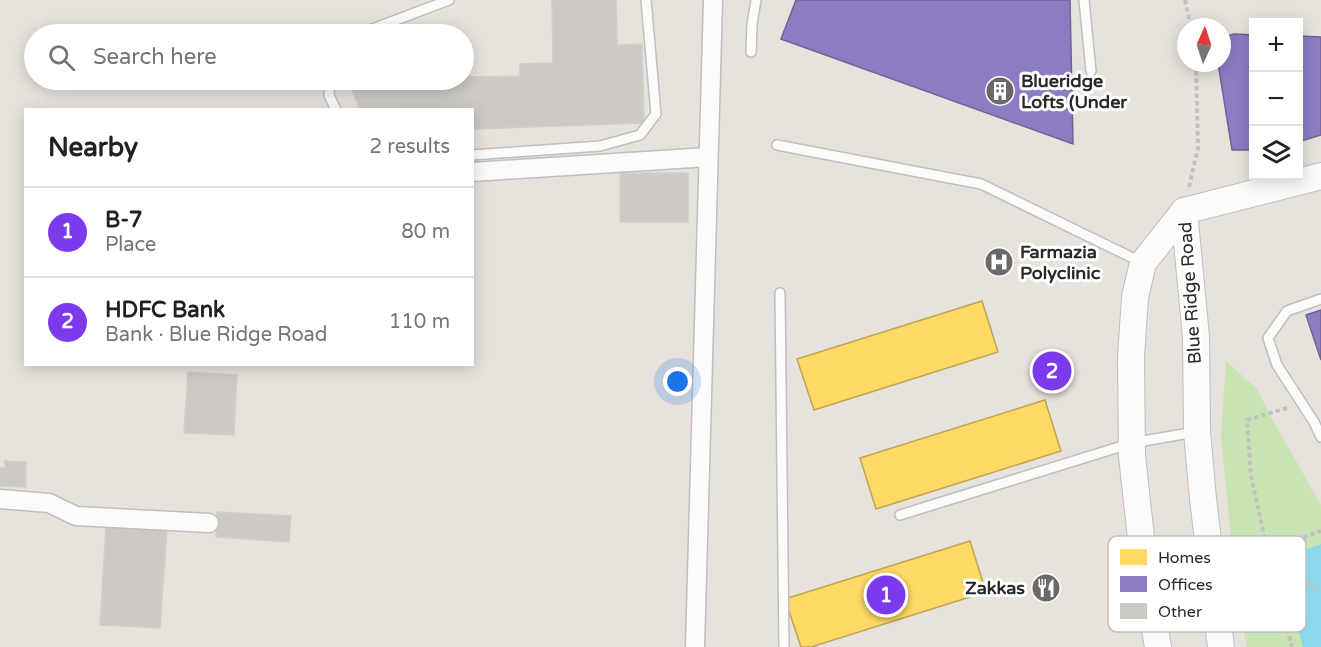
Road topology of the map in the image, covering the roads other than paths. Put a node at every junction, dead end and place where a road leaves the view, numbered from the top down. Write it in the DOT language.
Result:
graph roads {
  1 [pos="449,0"];
  2 [pos="646,0"];
  3 [pos="712,0"];
  4 [pos="756,0"];
  5 [pos="1084,0"];
  6 [pos="385,24"];
  7 [pos="751,52"];
  8 [pos="1091,71"];
  9 [pos="329,90"];
  10 [pos="335,108"];
  11 [pos="777,144"];
  12 [pos="474,155"];
  13 [pos="708,157"];
  14 [pos="474,172"];
  15 [pos="1321,176"];
  16 [pos="1184,211"];
  17 [pos="1143,263"];
  18 [pos="780,293"];
  19 [pos="1321,299"];
  20 [pos="1197,432"];
  21 [pos="1321,437"];
  22 [pos="1132,443"];
  23 [pos="0,499"];
  24 [pos="900,515"];
  25 [pos="209,523"];
  26 [pos="1141,536"];
  27 [pos="1207,536"];
  28 [pos="1155,632"];
  29 [pos="1219,632"];
  30 [pos="695,647"];
  31 [pos="784,647"];
  32 [pos="1158,647"];
  33 [pos="1221,647"];
  1 -- 6 [label="lane"];
  2 -- 12 [label="lane"];
  3 -- 13 [label="street"];
  4 -- 7 [label="lane"];
  5 -- 8 [label="lane"];
  9 -- 10 [label="lane"];
  11 -- 17 [label="lane"];
  13 -- 14 [label="street"];
  13 -- 30 [label="street"];
  15 -- 16 [label="street"];
  16 -- 17 [label="street, Blue Ridge Road"];
  16 -- 20 [label="street, Blue Ridge Road"];
  17 -- 22 [label="street, Blue Ridge Road"];
  18 -- 31 [label="lane"];
  19 -- 21 [label="lane"];
  20 -- 22 [label="lane"];
  20 -- 27 [label="street, Blue Ridge Road"];
  22 -- 24 [label="lane"];
  22 -- 26 [label="street, Blue Ridge Road"];
  23 -- 25 [label="street"];
  28 -- 32 [label="street, Blue Ridge Road"];
  29 -- 33 [label="street, Blue Ridge Road"];
}
